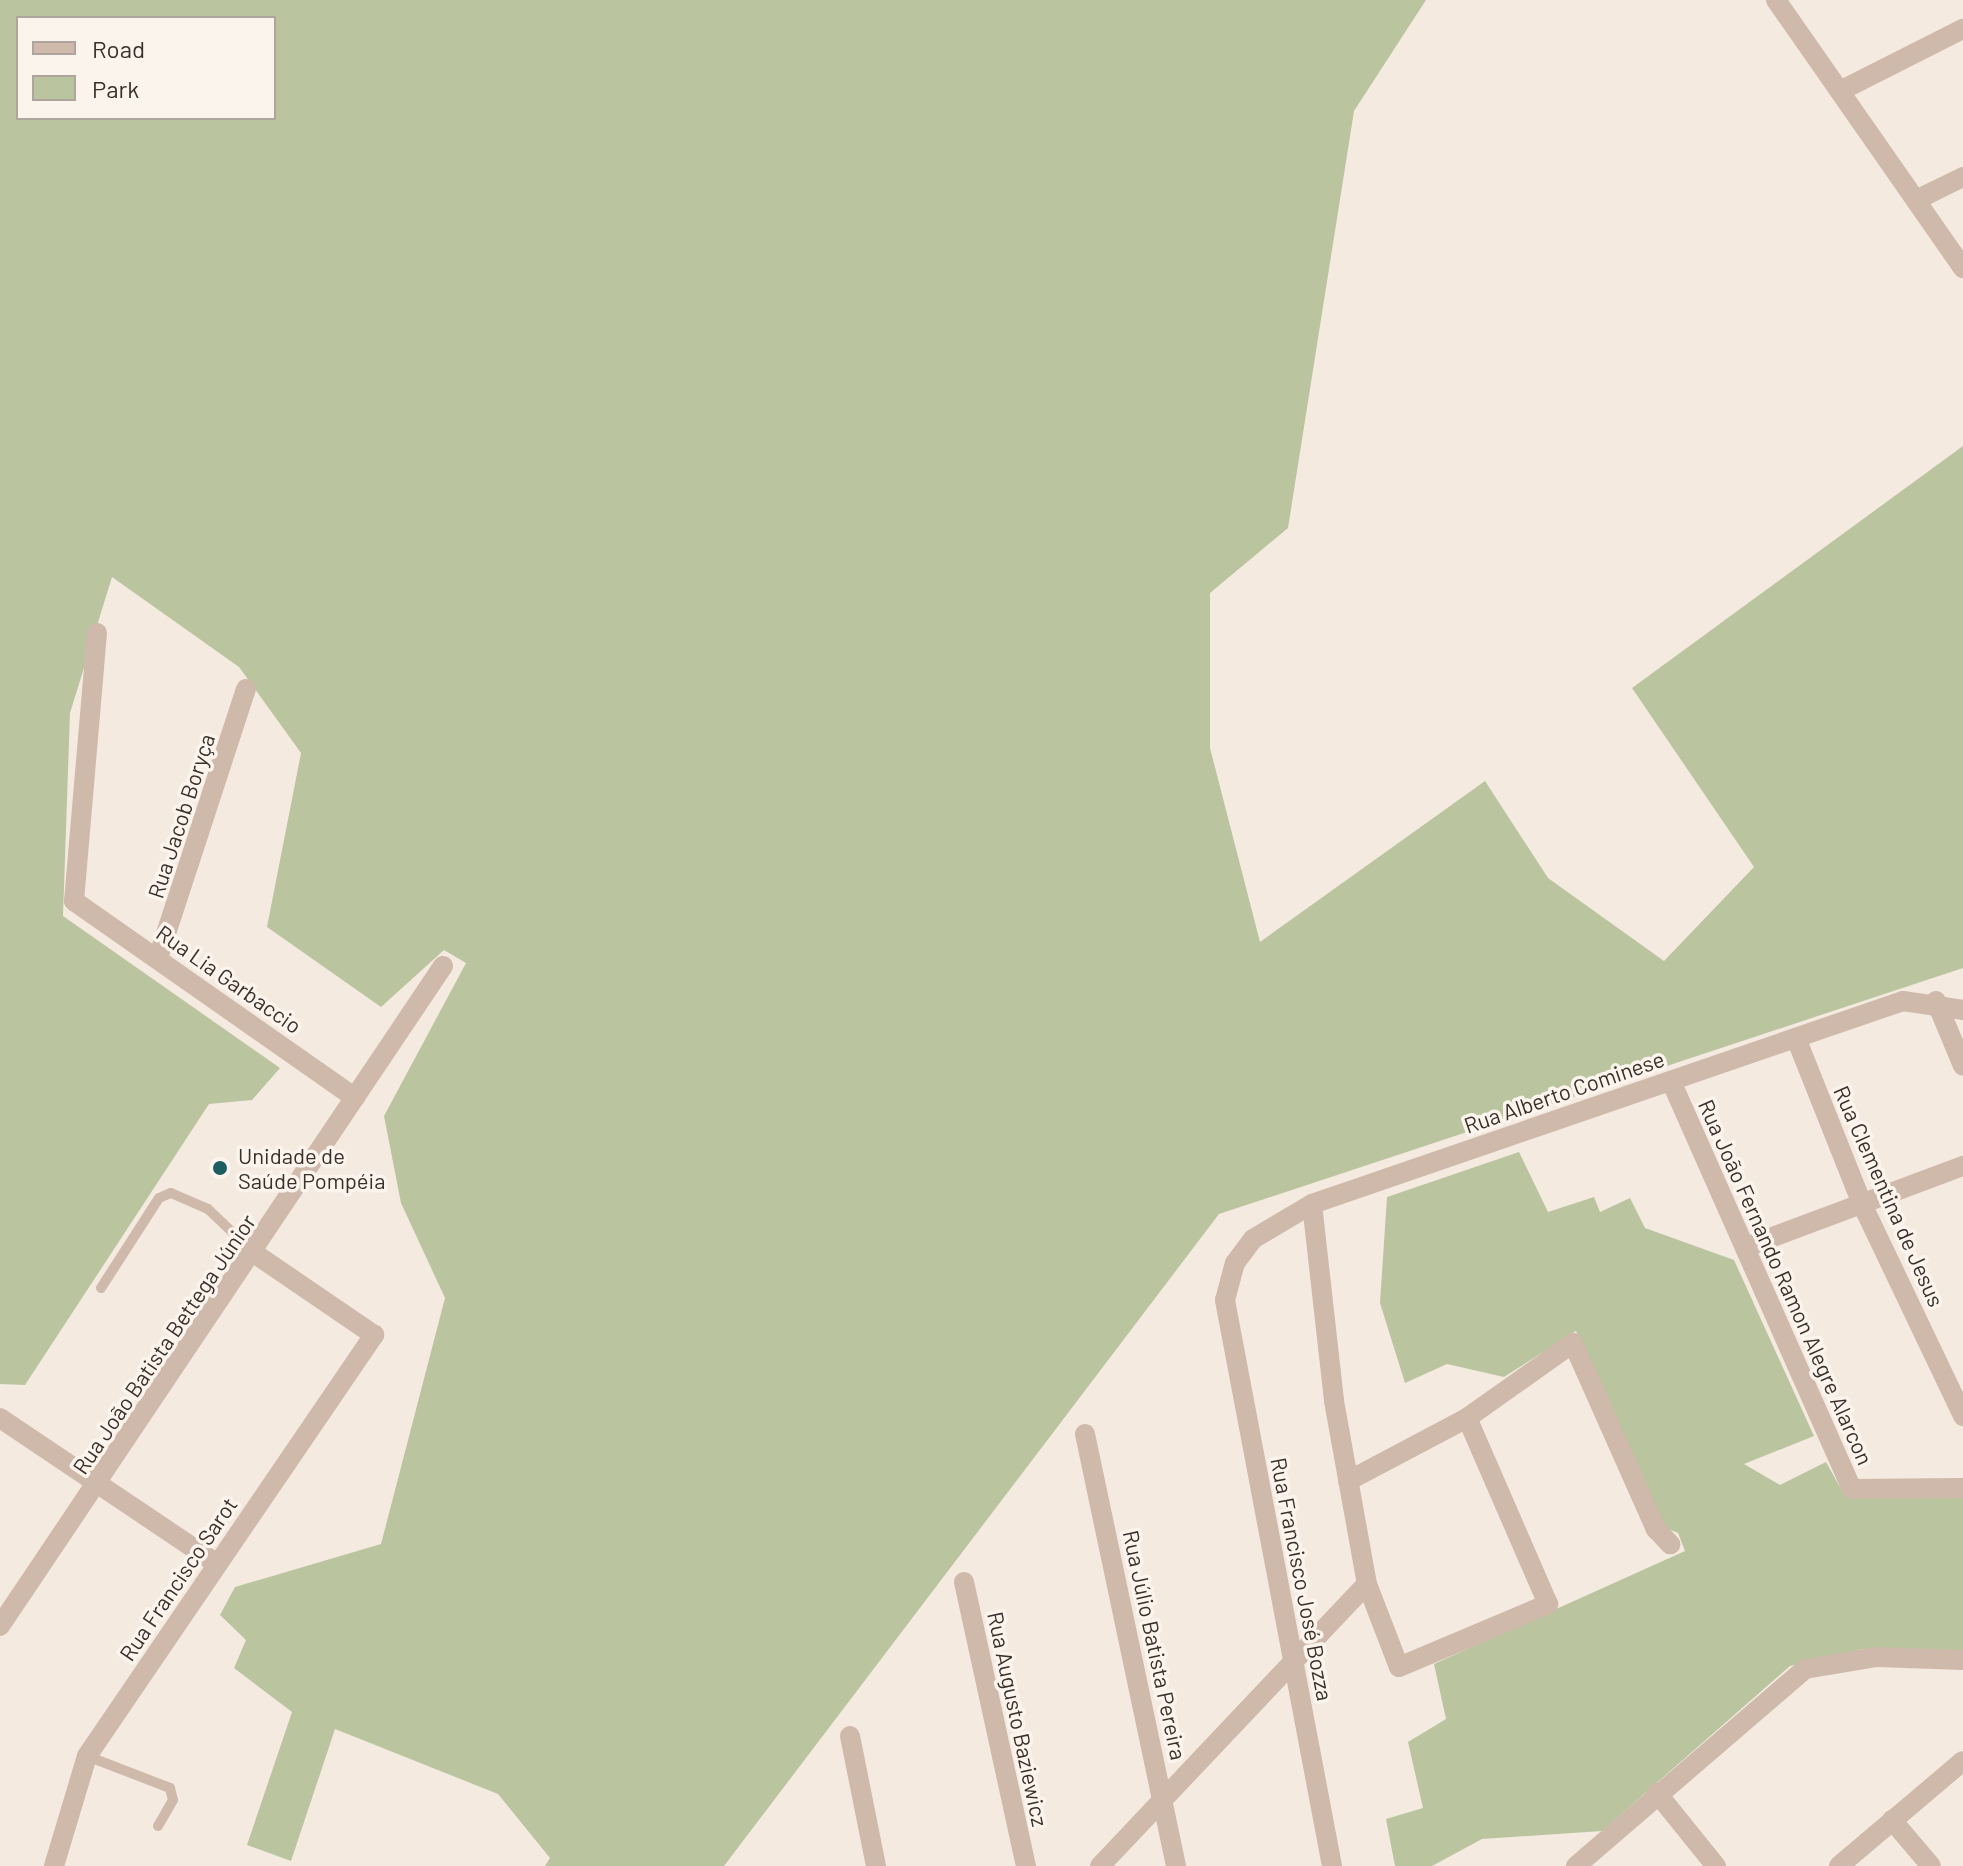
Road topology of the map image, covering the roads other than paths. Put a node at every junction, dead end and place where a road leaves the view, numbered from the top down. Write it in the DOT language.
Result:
graph roads {
  1 [pos="1776,0"];
  2 [pos="1963,29"];
  3 [pos="1840,91"];
  4 [pos="1963,177"];
  5 [pos="1916,200"];
  6 [pos="1963,268"];
  7 [pos="97,633"];
  8 [pos="246,689"];
  9 [pos="158,958"];
  10 [pos="443,966"];
  11 [pos="1936,1001"];
  12 [pos="1963,1010"];
  13 [pos="1796,1038"];
  14 [pos="1963,1066"];
  15 [pos="1671,1081"];
  16 [pos="355,1098"];
  17 [pos="1963,1166"];
  18 [pos="1312,1204"];
  19 [pos="1862,1204"];
  20 [pos="1746,1247"];
  21 [pos="254,1253"];
  22 [pos="101,1288"];
  23 [pos="1225,1300"];
  24 [pos="1963,1416"];
  25 [pos="0,1418"];
  26 [pos="1467,1418"];
  27 [pos="1085,1434"];
  28 [pos="1348,1481"];
  29 [pos="98,1484"];
  30 [pos="1963,1488"];
  31 [pos="1670,1544"];
  32 [pos="217,1564"];
  33 [pos="964,1582"];
  34 [pos="1367,1584"];
  35 [pos="0,1626"];
  36 [pos="1293,1660"];
  37 [pos="1963,1660"];
  38 [pos="850,1736"];
  39 [pos="87,1756"];
  40 [pos="1963,1761"];
  41 [pos="1657,1793"];
  42 [pos="1163,1798"];
  43 [pos="1892,1820"];
  44 [pos="158,1826"];
  45 [pos="54,1866"];
  46 [pos="876,1866"];
  47 [pos="1026,1866"];
  48 [pos="1100,1866"];
  49 [pos="1176,1866"];
  50 [pos="1332,1866"];
  51 [pos="1576,1866"];
  52 [pos="1716,1866"];
  53 [pos="1839,1866"];
  54 [pos="1931,1866"];
  1 -- 3 [label="street"];
  2 -- 3 [label="street"];
  3 -- 5 [label="street"];
  4 -- 5 [label="street"];
  5 -- 6 [label="street"];
  7 -- 9 [label="street, Rua Lia Garbaccio"];
  8 -- 9 [label="street, Rua Jacob Boryça"];
  9 -- 16 [label="street, Rua Lia Garbaccio"];
  10 -- 16 [label="street, Rua João Batista Bettega Júnior"];
  11 -- 12 [label="street, Rua Alberto Cominese"];
  11 -- 13 [label="street, Rua Alberto Cominese"];
  11 -- 14 [label="street"];
  13 -- 15 [label="street, Rua Alberto Cominese"];
  13 -- 19 [label="street, Rua Clementina de Jesus"];
  15 -- 18 [label="street, Rua Alberto Cominese"];
  15 -- 20 [label="street, Rua João Fernando Ramon Alegre Alarcon"];
  16 -- 21 [label="street, Rua João Batista Bettega Júnior"];
  17 -- 19 [label="street"];
  18 -- 23 [label="street, Rua Alberto Cominese"];
  18 -- 28 [label="street"];
  19 -- 20 [label="street"];
  19 -- 24 [label="street, Rua Clementina de Jesus"];
  20 -- 30 [label="street, Rua João Fernando Ramon Alegre Alarcon"];
  21 -- 22 [label="lane"];
  21 -- 29 [label="street, Rua João Batista Bettega Júnior"];
  21 -- 32 [label="street, Rua Francisco Sarot"];
  23 -- 36 [label="street, Rua Francisco José Bozza"];
  25 -- 29 [label="street"];
  26 -- 28 [label="street"];
  26 -- 31 [label="street"];
  26 -- 34 [label="street"];
  27 -- 42 [label="street, Rua Júlio Batista Pereira"];
  28 -- 34 [label="street"];
  29 -- 32 [label="street"];
  29 -- 35 [label="street, Rua João Batista Bettega Júnior"];
  32 -- 39 [label="street, Rua Francisco Sarot"];
  33 -- 47 [label="street, Rua Augusto Baziewicz"];
  34 -- 36 [label="street"];
  36 -- 42 [label="street"];
  36 -- 50 [label="street, Rua Francisco José Bozza"];
  37 -- 41 [label="street"];
  38 -- 46 [label="street"];
  39 -- 44 [label="lane"];
  39 -- 45 [label="street, Rua Francisco Sarot"];
  40 -- 43 [label="street"];
  41 -- 51 [label="street"];
  41 -- 52 [label="street"];
  42 -- 48 [label="street"];
  42 -- 49 [label="street, Rua Júlio Batista Pereira"];
  43 -- 53 [label="street"];
  43 -- 54 [label="street"];
}
